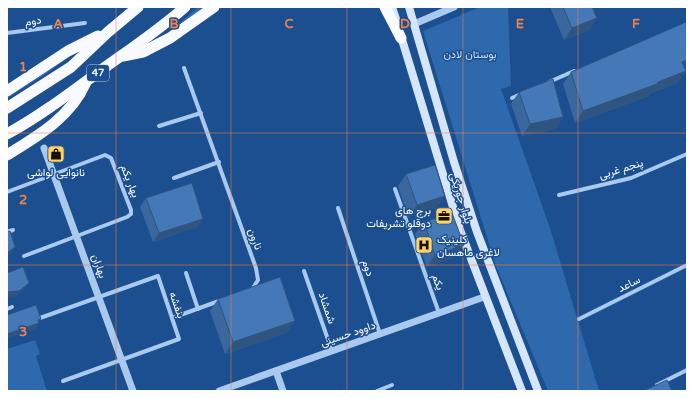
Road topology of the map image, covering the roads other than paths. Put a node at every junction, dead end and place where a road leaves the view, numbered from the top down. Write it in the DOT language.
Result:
graph roads {
  1 [pos="138,7"];
  2 [pos="185,7"];
  3 [pos="214,7"];
  4 [pos="385,7"];
  5 [pos="392,7"];
  6 [pos="409,7"];
  7 [pos="454,7"];
  8 [pos="85,23"];
  9 [pos="414,24"];
  10 [pos="108,32"];
  11 [pos="7,33"];
  12 [pos="401,38"];
  13 [pos="119,57"];
  14 [pos="184,68"];
  15 [pos="578,70"];
  16 [pos="86,81"];
  17 [pos="541,86"];
  18 [pos="7,91"];
  19 [pos="527,92"];
  20 [pos="512,98"];
  21 [pos="7,108"];
  22 [pos="200,113"];
  23 [pos="159,126"];
  24 [pos="7,134"];
  25 [pos="44,148"];
  26 [pos="687,154"];
  27 [pos="7,155"];
  28 [pos="219,162"];
  29 [pos="54,175"];
  30 [pos="174,178"];
  31 [pos="395,189"];
  32 [pos="7,192"];
  33 [pos="559,195"];
  34 [pos="338,208"];
  35 [pos="13,230"];
  36 [pos="460,230"];
  37 [pos="7,232"];
  38 [pos="477,232"];
  39 [pos="76,236"];
  40 [pos="24,256"];
  41 [pos="687,265"];
  42 [pos="304,271"];
  43 [pos="186,273"];
  44 [pos="246,291"];
  45 [pos="98,297"];
  46 [pos="484,298"];
  47 [pos="226,299"];
  48 [pos="12,307"];
  49 [pos="7,309"];
  50 [pos="198,309"];
  51 [pos="439,313"];
  52 [pos="40,318"];
  53 [pos="172,318"];
  54 [pos="578,319"];
  55 [pos="380,334"];
  56 [pos="332,351"];
  57 [pos="122,360"];
  58 [pos="687,370"];
  59 [pos="276,371"];
  60 [pos="63,381"];
  61 [pos="392,385"];
  62 [pos="650,388"];
  63 [pos="133,391"];
  64 [pos="219,391"];
  65 [pos="283,391"];
  66 [pos="377,391"];
  67 [pos="522,391"];
  68 [pos="538,391"];
  1 -- 10 [label="highway, 47"];
  2 -- 13 [label="highway, 47"];
  3 -- 13 [label="highway"];
  4 -- 12 [label="highway"];
  5 -- 12 [label="main road, بلوار جوریکی"];
  6 -- 9 [label="main road, بلوار جوریکی"];
  7 -- 9 [label="street"];
  8 -- 11 [label="street, دوم"];
  9 -- 38 [label="main road, بلوار جوریکی"];
  10 -- 18 [label="highway"];
  10 -- 21 [label="highway, 47"];
  12 -- 36 [label="main road, بلوار جوریکی"];
  13 -- 16 [label="highway, 47"];
  14 -- 22 [label="street, نارون"];
  15 -- 17 [label="street"];
  16 -- 24 [label="highway, 47"];
  16 -- 27 [label="highway"];
  19 -- 20 [label="street"];
  22 -- 23 [label="street"];
  22 -- 28 [label="street, نارون"];
  25 -- 29 [label="street, بهاران"];
  26 -- 33 [label="street, پنجم غربی"];
  28 -- 30 [label="street"];
  28 -- 44 [label="street, نارون"];
  29 -- 32 [label="street"];
  29 -- 39 [label="street, بهاران"];
  29 -- 39 [label="street, بهار یکم"];
  31 -- 51 [label="street, یکم"];
  34 -- 55 [label="street, دوم"];
  35 -- 37 [label="street"];
  36 -- 38 [label="main road"];
  36 -- 46 [label="main road, بلوار جوریکی"];
  38 -- 68 [label="main road, بلوار جوریکی"];
  39 -- 40 [label="street"];
  39 -- 45 [label="street, بهاران"];
  41 -- 54 [label="street, ساعد"];
  42 -- 56 [label="street, شمشاد"];
  43 -- 50 [label="street"];
  45 -- 52 [label="street"];
  45 -- 53 [label="street, بنفشه"];
  45 -- 57 [label="street, بهاران"];
  46 -- 51 [label="street, داوود حسینی"];
  46 -- 67 [label="main road, بلوار جوریکی"];
  47 -- 50 [label="street"];
  48 -- 49 [label="street"];
  50 -- 53 [label="street"];
  51 -- 55 [label="street, داوود حسینی"];
  53 -- 57 [label="street, بنفشه"];
  55 -- 56 [label="street, داوود حسینی"];
  56 -- 59 [label="street, داوود حسینی"];
  57 -- 60 [label="street"];
  57 -- 63 [label="street, بهاران"];
  58 -- 62 [label="street"];
  59 -- 64 [label="street, داوود حسینی"];
  59 -- 65 [label="street"];
  61 -- 66 [label="street"];
}
